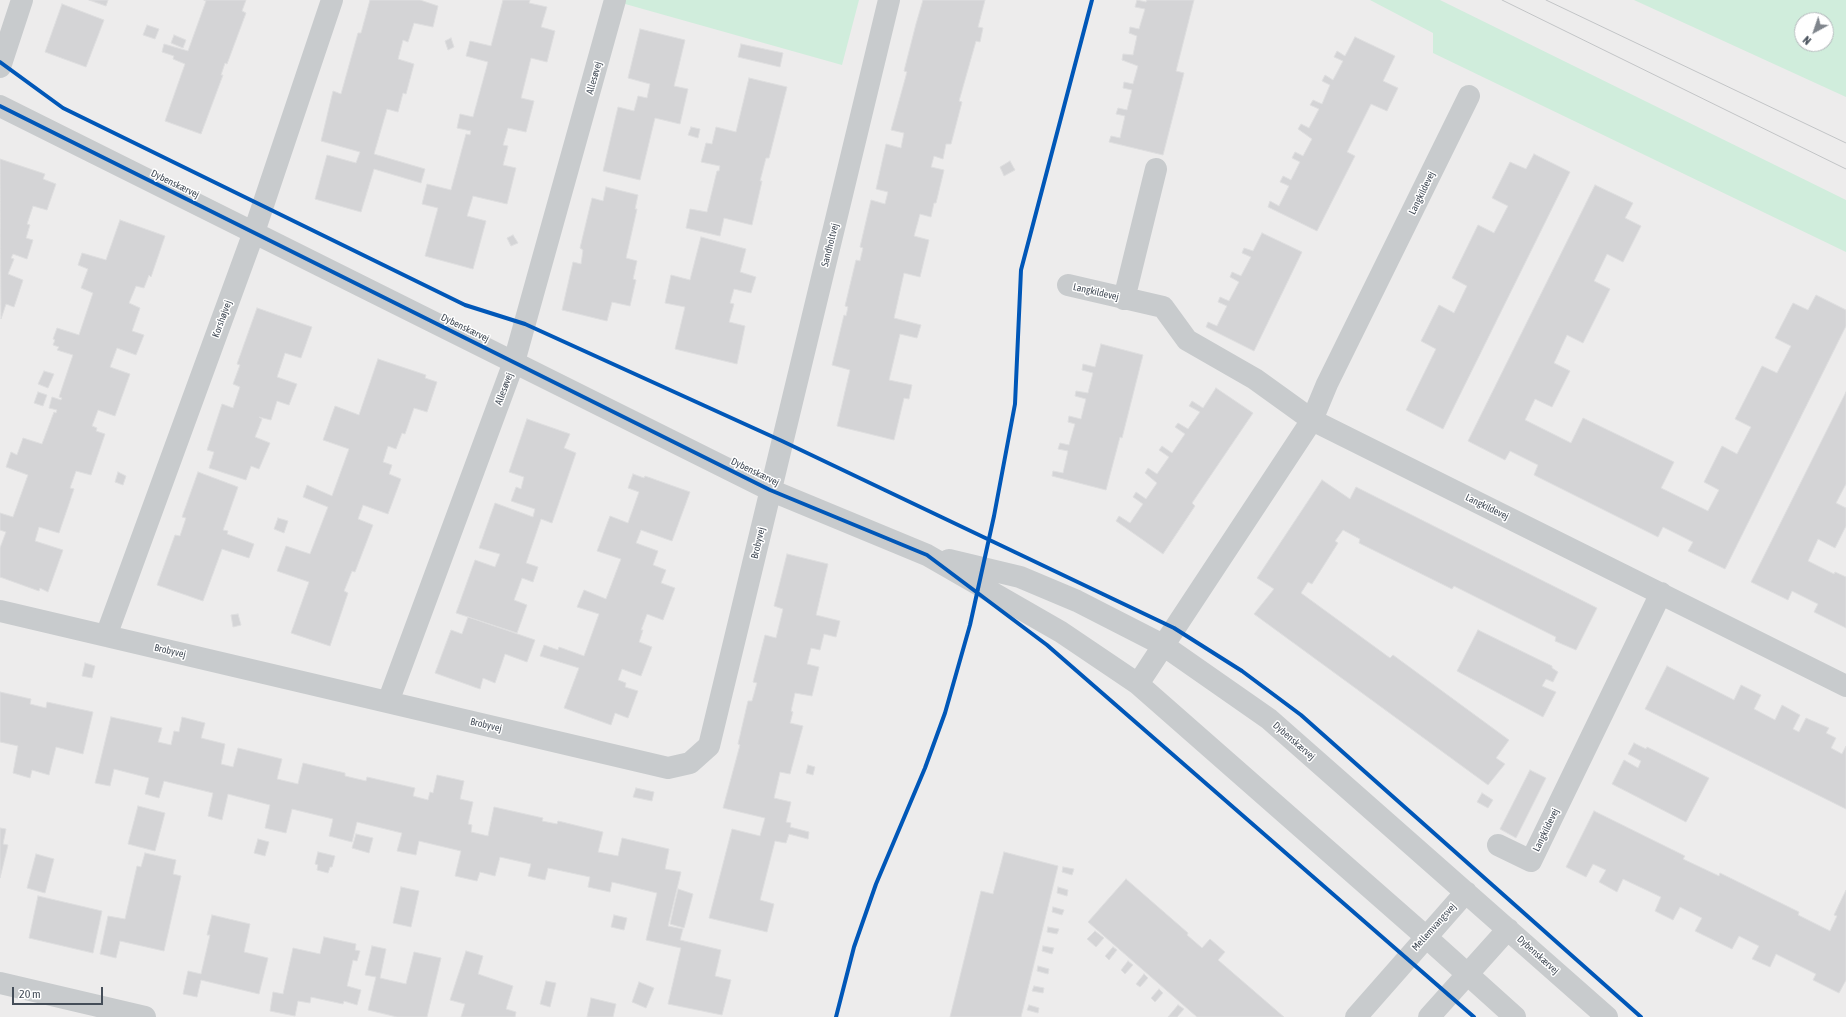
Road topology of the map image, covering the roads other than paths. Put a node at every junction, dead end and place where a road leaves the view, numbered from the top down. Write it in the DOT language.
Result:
graph roads {
  1 [pos="22,0"];
  2 [pos="332,0"];
  3 [pos="616,0"];
  4 [pos="889,0"];
  5 [pos="0,67"];
  6 [pos="1469,96"];
  7 [pos="0,106"];
  8 [pos="1156,169"];
  9 [pos="254,232"];
  10 [pos="1068,285"];
  11 [pos="1124,299"];
  12 [pos="514,362"];
  13 [pos="1312,420"];
  14 [pos="770,490"];
  15 [pos="927,555"];
  16 [pos="1660,593"];
  17 [pos="0,611"];
  18 [pos="106,636"];
  19 [pos="1163,645"];
  20 [pos="1138,684"];
  21 [pos="1846,686"];
  22 [pos="388,702"];
  23 [pos="1498,845"];
  24 [pos="1466,892"];
  25 [pos="1508,929"];
  26 [pos="1425,936"];
  27 [pos="1467,974"];
  28 [pos="0,983"];
  29 [pos="145,1017"];
  30 [pos="1356,1017"];
  31 [pos="1429,1017"];
  32 [pos="1514,1017"];
  33 [pos="1607,1017"];
  1 -- 5 [label="street"];
  2 -- 9 [label="street, Korshøjvej"];
  3 -- 12 [label="street, Allesøvej"];
  4 -- 14 [label="street, Sandholtvej"];
  6 -- 13 [label="street, Langkildevej"];
  7 -- 9 [label="street, Dybenskærvej"];
  8 -- 11 [label="street, Langkildevej"];
  9 -- 12 [label="street, Dybenskærvej"];
  9 -- 18 [label="street, Korshøjvej"];
  10 -- 11 [label="street, Langkildevej"];
  11 -- 13 [label="street, Langkildevej"];
  12 -- 14 [label="street, Dybenskærvej"];
  12 -- 22 [label="street, Allesøvej"];
  13 -- 16 [label="street, Langkildevej"];
  13 -- 19 [label="street, Langkildevej"];
  14 -- 15 [label="street, Dybenskærvej"];
  14 -- 22 [label="street, Brobyvej"];
  15 -- 19 [label="street, Dybenskærvej"];
  15 -- 20 [label="street, Dybenskærvej"];
  16 -- 21 [label="street, Langkildevej"];
  16 -- 23 [label="street, Langkildevej"];
  17 -- 18 [label="street, Brobyvej"];
  18 -- 22 [label="street, Brobyvej"];
  19 -- 20 [label="street, Langkildevej"];
  19 -- 24 [label="street, Dybenskærvej"];
  20 -- 26 [label="street, Dybenskærvej"];
  24 -- 25 [label="street, Dybenskærvej"];
  24 -- 26 [label="street, Mellemvangsvej"];
  25 -- 27 [label="street"];
  25 -- 33 [label="street, Dybenskærvej"];
  26 -- 27 [label="street, Dybenskærvej"];
  26 -- 30 [label="street, Mellemvangsvej"];
  27 -- 31 [label="street"];
  27 -- 32 [label="street, Dybenskærvej"];
  28 -- 29 [label="street"];
}
